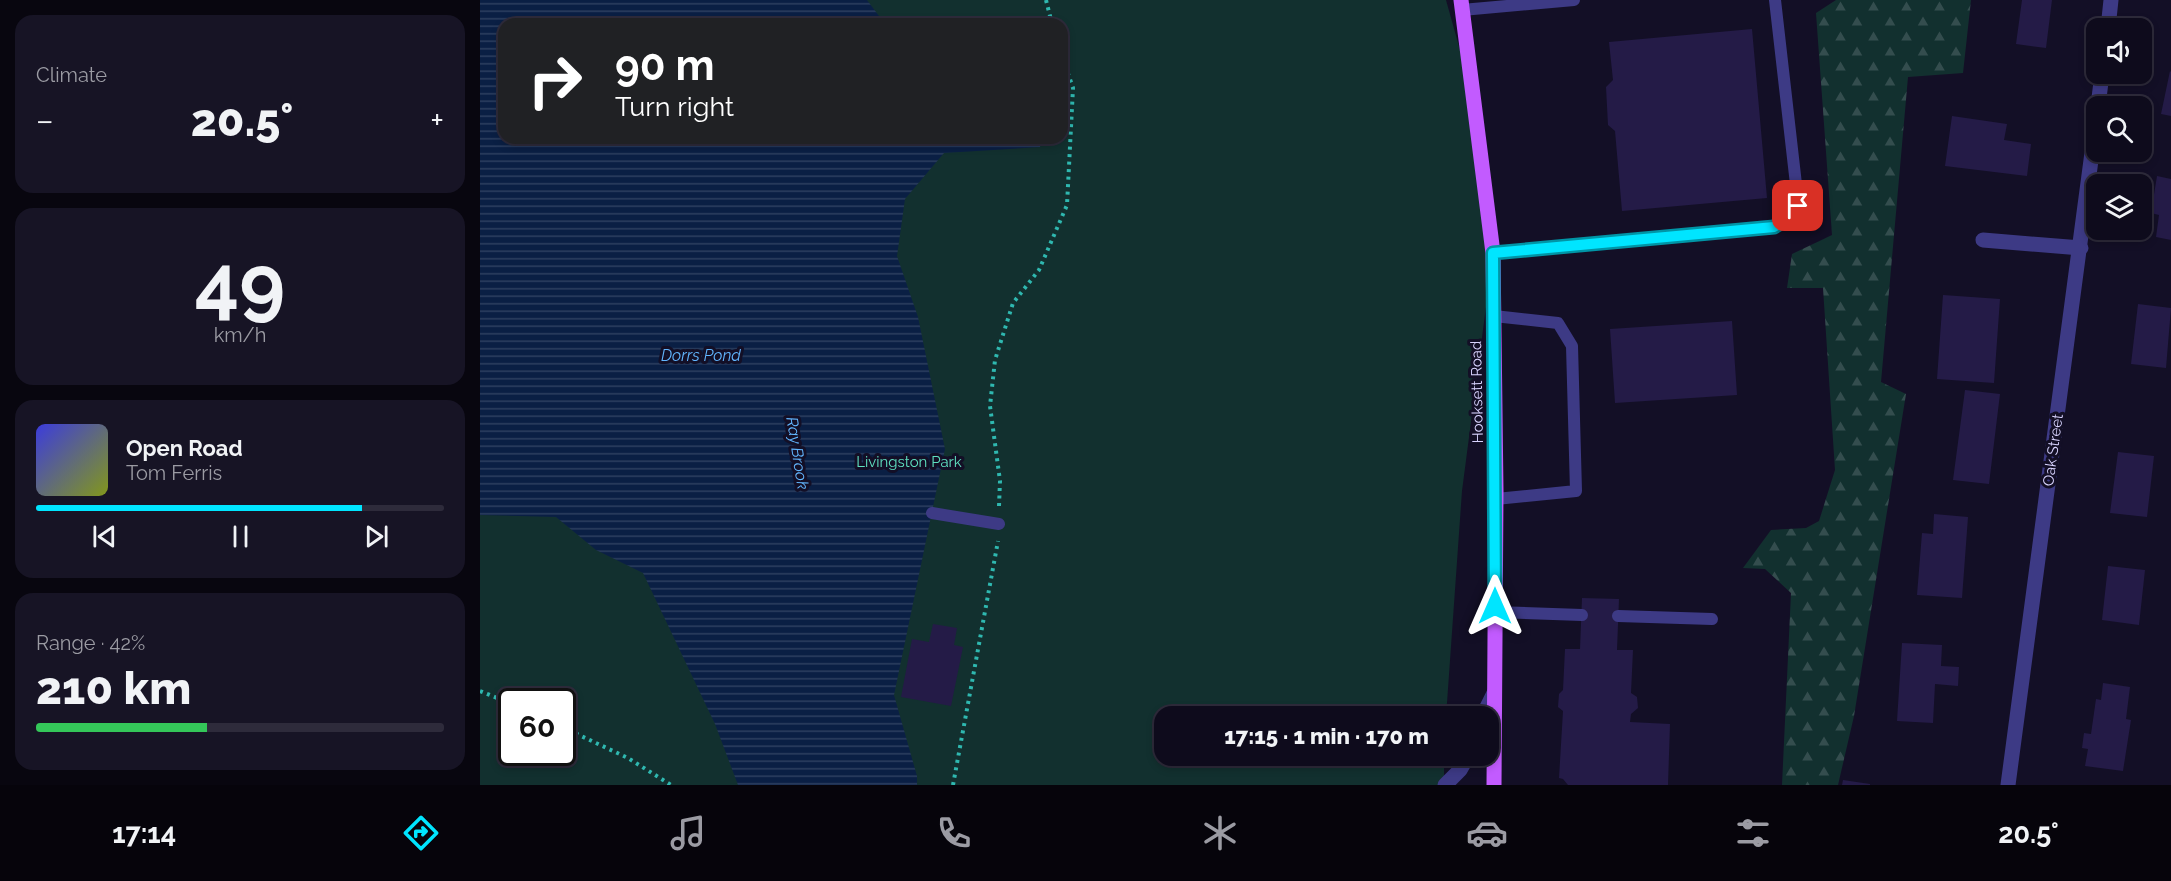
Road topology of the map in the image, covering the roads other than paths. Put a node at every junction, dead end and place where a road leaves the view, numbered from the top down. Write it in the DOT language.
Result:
graph roads {
  1 [pos="1574,0"];
  2 [pos="1775,0"];
  3 [pos="2111,0"];
  4 [pos="1461,5"];
  5 [pos="2109,18"];
  6 [pos="2091,162"];
  7 [pos="1983,240"];
  8 [pos="2081,248"];
  9 [pos="1493,253"];
  10 [pos="1494,316"];
  11 [pos="1496,499"];
  12 [pos="932,513"];
  13 [pos="999,524"];
  14 [pos="1495,612"];
  15 [pos="1582,615"];
  16 [pos="1618,616"];
  17 [pos="1712,620"];
  18 [pos="1494,693"];
  19 [pos="1488,706"];
  20 [pos="1462,766"];
  21 [pos="1445,785"];
  22 [pos="1494,785"];
  23 [pos="2008,785"];
  1 -- 4 [label="lane"];
  2 -- 9 [label="lane"];
  3 -- 5 [label="street"];
  4 -- 9 [label="main road, Hooksett Road"];
  6 -- 8 [label="street, Oak Street"];
  7 -- 8 [label="street"];
  8 -- 23 [label="street, Oak Street"];
  9 -- 10 [label="main road, Hooksett Road"];
  10 -- 11 [label="main road, Hooksett Road"];
  10 -- 11 [label="lane"];
  11 -- 14 [label="main road, Hooksett Road"];
  12 -- 13 [label="lane"];
  14 -- 15 [label="lane"];
  14 -- 18 [label="main road, Hooksett Road"];
  16 -- 17 [label="lane"];
  18 -- 19 [label="street"];
  18 -- 22 [label="main road, Hooksett Road"];
  20 -- 21 [label="street"];
}
